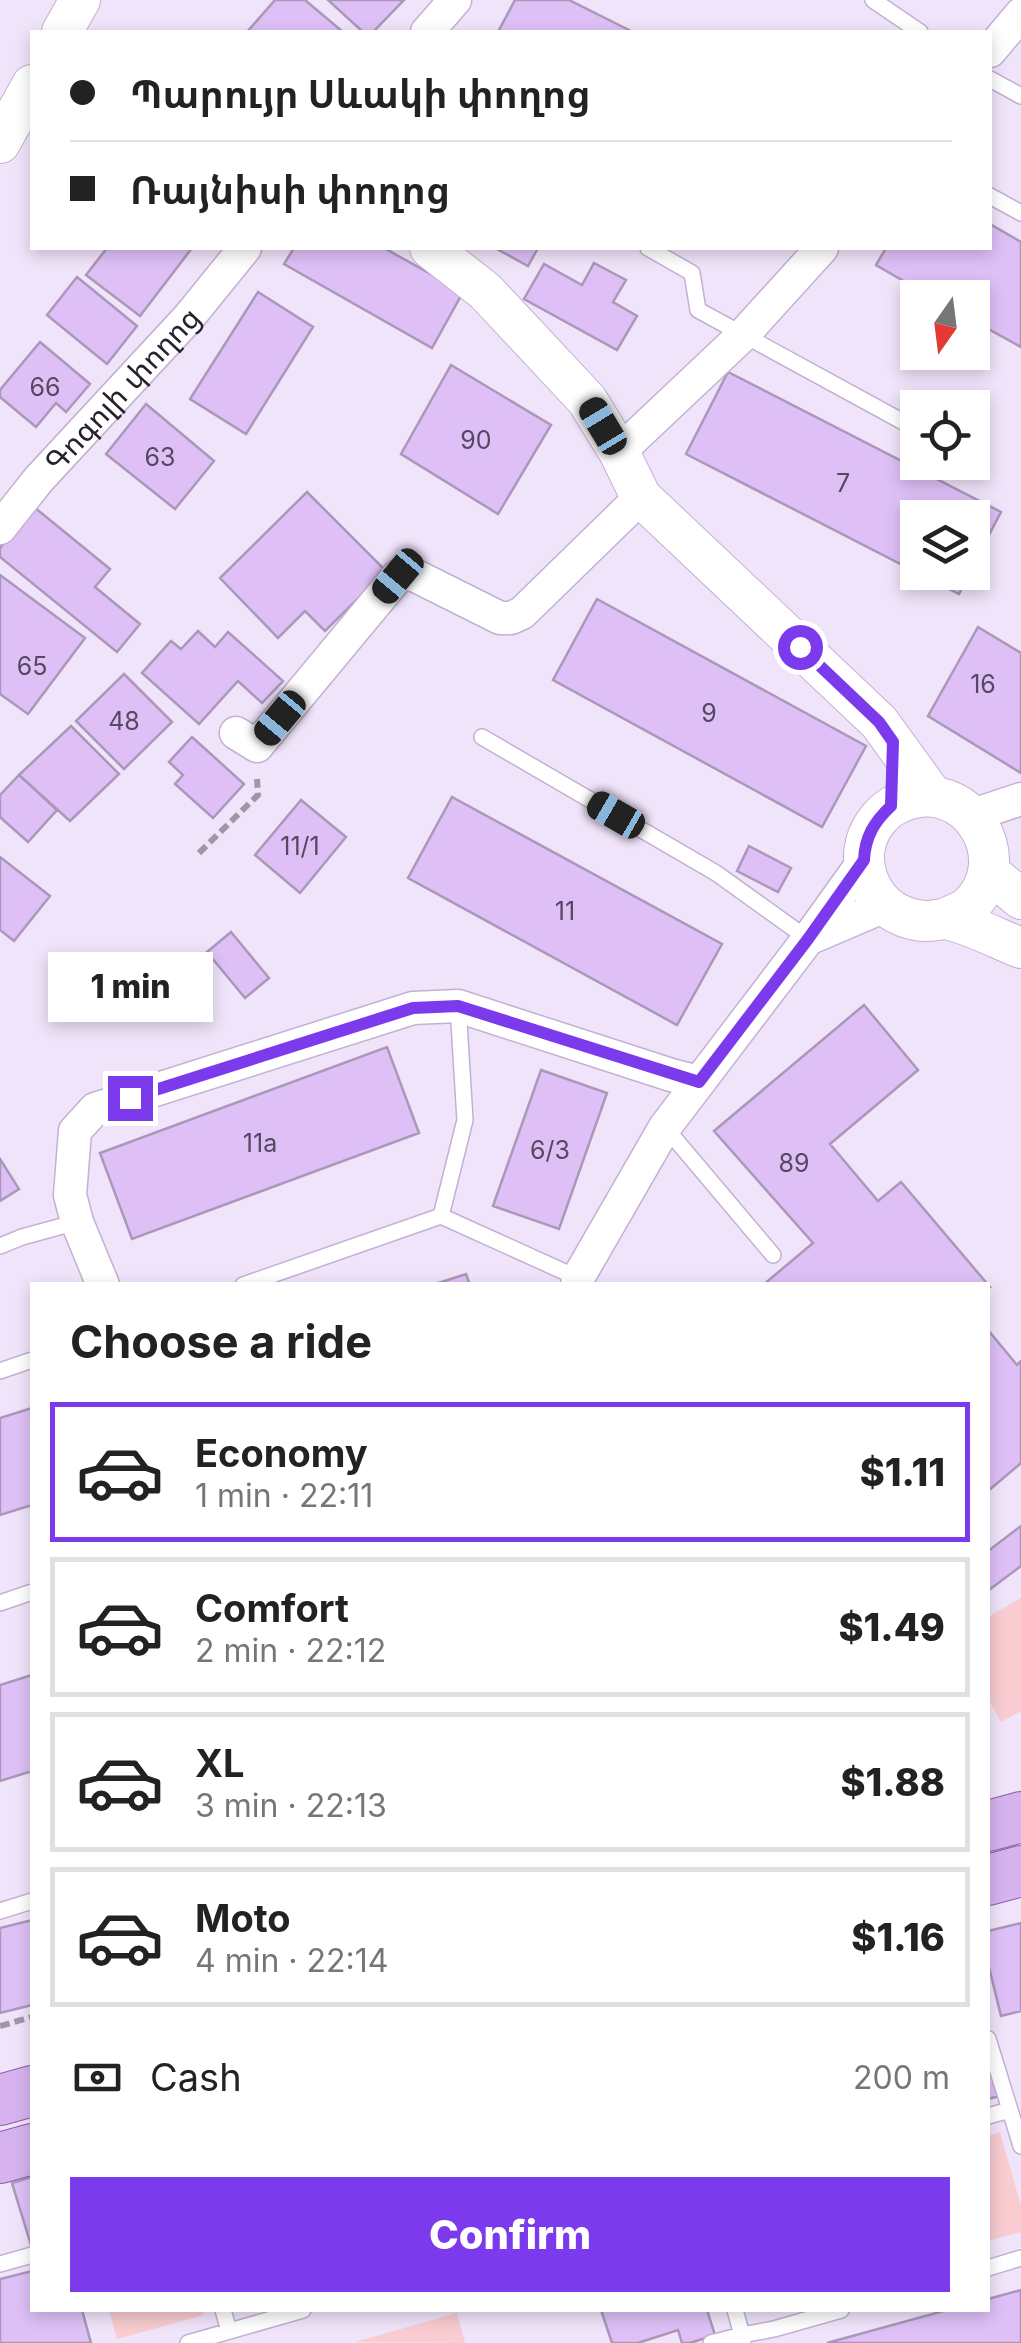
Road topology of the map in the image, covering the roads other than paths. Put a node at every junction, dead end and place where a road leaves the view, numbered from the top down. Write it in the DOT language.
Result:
graph roads {
  1 [pos="80,0"];
  2 [pos="455,0"];
  3 [pos="873,0"];
  4 [pos="1021,14"];
  5 [pos="63,30"];
  6 [pos="433,30"];
  7 [pos="917,30"];
  8 [pos="992,48"];
  9 [pos="992,80"];
  10 [pos="30,89"];
  11 [pos="1021,96"];
  12 [pos="0,143"];
  13 [pos="992,197"];
  14 [pos="1021,212"];
  15 [pos="243,250"];
  16 [pos="433,250"];
  17 [pos="652,250"];
  18 [pos="820,250"];
  19 [pos="743,335"];
  20 [pos="900,420"];
  21 [pos="618,452"];
  22 [pos="640,497"];
  23 [pos="0,528"];
  24 [pos="482,737"];
  25 [pos="246,739"];
  26 [pos="893,742"];
  27 [pos="932,796"];
  28 [pos="1021,799"];
  29 [pos="891,806"];
  30 [pos="1021,810"];
  31 [pos="983,844"];
  32 [pos="864,860"];
  33 [pos="1021,899"];
  34 [pos="885,906"];
  35 [pos="946,918"];
  36 [pos="808,939"];
  37 [pos="1021,948"];
  38 [pos="458,1006"];
  39 [pos="699,1082"];
  40 [pos="664,1127"];
  41 [pos="441,1216"];
  42 [pos="77,1222"];
  43 [pos="0,1246"];
  44 [pos="773,1256"];
  45 [pos="578,1281"];
  46 [pos="101,1282"];
  47 [pos="252,1282"];
  48 [pos="30,1361"];
  49 [pos="0,1371"];
  50 [pos="30,1593"];
  51 [pos="0,1602"];
  52 [pos="1021,1817"];
  53 [pos="990,1825"];
  54 [pos="1021,1871"];
  55 [pos="990,1879"];
  56 [pos="30,1903"];
  57 [pos="0,1911"];
  58 [pos="990,2046"];
  59 [pos="30,2092"];
  60 [pos="0,2100"];
  61 [pos="1010,2110"];
  62 [pos="990,2115"];
  63 [pos="1021,2146"];
  64 [pos="30,2150"];
  65 [pos="0,2158"];
  66 [pos="30,2256"];
  67 [pos="1021,2258"];
  68 [pos="0,2264"];
  69 [pos="990,2267"];
  70 [pos="224,2312"];
  71 [pos="296,2312"];
  72 [pos="736,2312"];
  73 [pos="834,2312"];
  74 [pos="248,2326"];
  75 [pos="229,2332"];
  76 [pos="743,2339"];
  77 [pos="188,2343"];
  78 [pos="254,2343"];
  79 [pos="711,2343"];
  1 -- 5 [label="street"];
  2 -- 6 [label="street"];
  3 -- 7 [label="lane"];
  4 -- 8 [label="street"];
  9 -- 11 [label="lane"];
  10 -- 12 [label="street"];
  13 -- 14 [label="lane"];
  15 -- 23 [label="street, Գոգոլի փողոց"];
  16 -- 21 [label="street"];
  17 -- 19 [label="lane"];
  18 -- 19 [label="street"];
  19 -- 20 [label="lane"];
  19 -- 21 [label="street"];
  21 -- 22 [label="street"];
  22 -- 25 [label="street"];
  22 -- 26 [label="street"];
  24 -- 36 [label="lane"];
  26 -- 27 [label="street"];
  26 -- 29 [label="street"];
  27 -- 29 [label="street"];
  27 -- 31 [label="street"];
  28 -- 31 [label="street"];
  29 -- 32 [label="street"];
  30 -- 31 [label="street"];
  31 -- 33 [label="street"];
  31 -- 35 [label="street"];
  32 -- 34 [label="street"];
  32 -- 36 [label="street"];
  34 -- 35 [label="street"];
  34 -- 36 [label="street"];
  35 -- 37 [label="street"];
  36 -- 39 [label="street"];
  38 -- 39 [label="street"];
  38 -- 41 [label="lane"];
  38 -- 42 [label="street"];
  39 -- 40 [label="street"];
  40 -- 44 [label="lane"];
  40 -- 45 [label="street"];
  41 -- 45 [label="lane"];
  41 -- 47 [label="lane"];
  42 -- 43 [label="lane"];
  42 -- 46 [label="street"];
  48 -- 49 [label="lane"];
  50 -- 51 [label="lane"];
  52 -- 53 [label="main road"];
  54 -- 55 [label="main road"];
  56 -- 57 [label="lane"];
  58 -- 61 [label="lane"];
  59 -- 60 [label="main road"];
  61 -- 62 [label="lane"];
  61 -- 63 [label="lane"];
  64 -- 65 [label="main road"];
  66 -- 68 [label="lane"];
  67 -- 69 [label="lane"];
  70 -- 75 [label="lane"];
  71 -- 74 [label="lane"];
  72 -- 76 [label="lane"];
  73 -- 76 [label="lane"];
  74 -- 75 [label="lane"];
  74 -- 78 [label="lane"];
  75 -- 77 [label="lane"];
  76 -- 79 [label="lane"];
}
